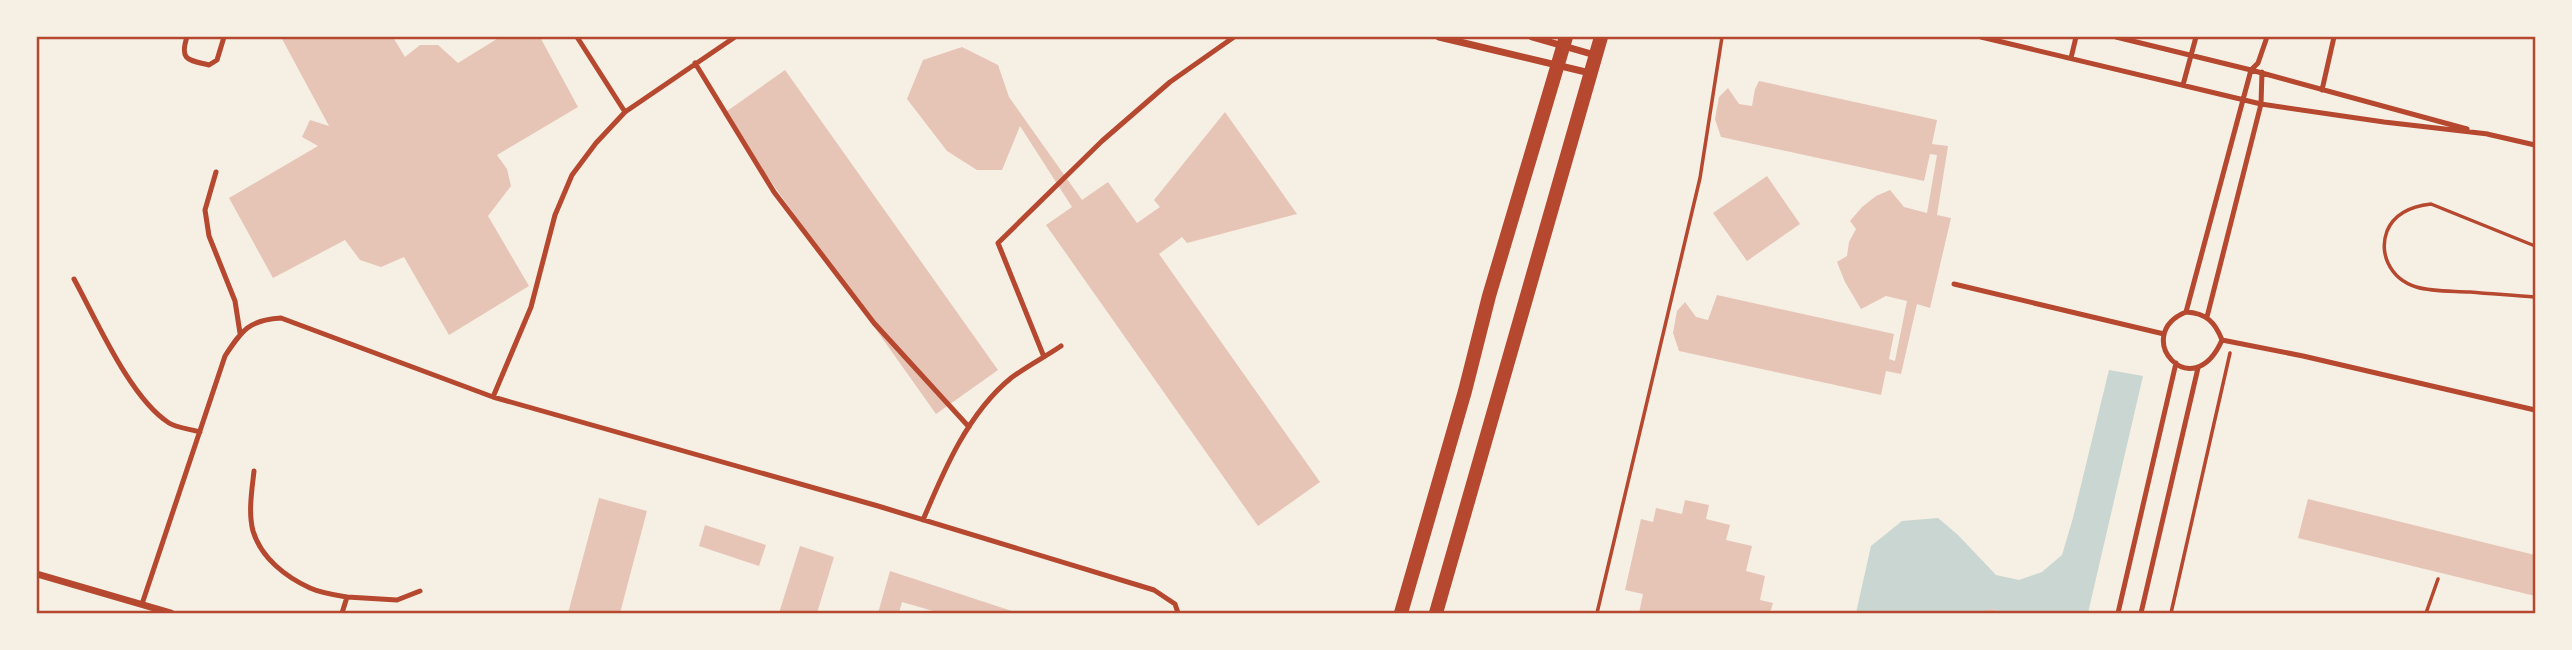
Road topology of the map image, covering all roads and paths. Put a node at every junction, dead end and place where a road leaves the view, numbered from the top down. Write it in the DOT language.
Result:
graph roads {
  1 [pos="187,37"];
  2 [pos="224,37"];
  3 [pos="578,37"];
  4 [pos="735,37"];
  5 [pos="1234,37"];
  6 [pos="1439,37"];
  7 [pos="1532,37"];
  8 [pos="1601,37"];
  9 [pos="1722,37"];
  10 [pos="1981,37"];
  11 [pos="2076,37"];
  12 [pos="2116,37"];
  13 [pos="2196,37"];
  14 [pos="2267,37"];
  15 [pos="2334,37"];
  16 [pos="1565,41"];
  17 [pos="1596,55"];
  18 [pos="2191,55"];
  19 [pos="2071,58"];
  20 [pos="2258,63"];
  21 [pos="695,64"];
  22 [pos="1558,64"];
  23 [pos="2251,70"];
  24 [pos="1591,73"];
  25 [pos="2263,73"];
  26 [pos="2183,85"];
  27 [pos="2322,90"];
  28 [pos="2243,100"];
  29 [pos="2261,104"];
  30 [pos="625,112"];
  31 [pos="2488,134"];
  32 [pos="2535,145"];
  33 [pos="216,172"];
  34 [pos="2535,246"];
  35 [pos="74,279"];
  36 [pos="1954,284"];
  37 [pos="2535,297"];
  38 [pos="2186,312"];
  39 [pos="2207,317"];
  40 [pos="240,333"];
  41 [pos="2164,334"];
  42 [pos="2222,341"];
  43 [pos="2232,342"];
  44 [pos="1061,346"];
  45 [pos="1044,357"];
  46 [pos="2176,363"];
  47 [pos="2198,368"];
  48 [pos="493,397"];
  49 [pos="2535,410"];
  50 [pos="969,427"];
  51 [pos="200,432"];
  52 [pos="254,471"];
  53 [pos="923,520"];
  54 [pos="37,574"];
  55 [pos="2438,579"];
  56 [pos="420,592"];
  57 [pos="347,597"];
  58 [pos="142,604"];
  59 [pos="171,613"];
  60 [pos="342,613"];
  61 [pos="1178,613"];
  62 [pos="1401,613"];
  63 [pos="1436,613"];
  64 [pos="1597,613"];
  65 [pos="2118,613"];
  66 [pos="2141,613"];
  67 [pos="2171,613"];
  68 [pos="2426,613"];
  1 -- 2 [label="lane"];
  3 -- 30 [label="lane"];
  4 -- 21 [label="lane"];
  5 -- 45 [label="lane"];
  6 -- 22 [label="street"];
  7 -- 16 [label="street"];
  8 -- 17 [label="main road"];
  9 -- 64 [label="path"];
  10 -- 19 [label="lane"];
  11 -- 19 [label="lane"];
  12 -- 18 [label="lane"];
  13 -- 18 [label="lane"];
  14 -- 20 [label="lane"];
  15 -- 27 [label="lane"];
  16 -- 17 [label="street"];
  16 -- 22 [label="main road"];
  17 -- 24 [label="main road"];
  18 -- 23 [label="lane"];
  18 -- 26 [label="lane"];
  19 -- 26 [label="lane"];
  20 -- 23 [label="lane"];
  20 -- 25 [label="lane"];
  21 -- 30 [label="lane"];
  21 -- 50 [label="lane"];
  22 -- 24 [label="street"];
  22 -- 62 [label="main road"];
  23 -- 25 [label="lane"];
  23 -- 28 [label="lane"];
  24 -- 63 [label="main road"];
  25 -- 27 [label="lane"];
  25 -- 29 [label="lane"];
  26 -- 28 [label="lane"];
  27 -- 31 [label="lane"];
  28 -- 29 [label="lane"];
  28 -- 38 [label="lane"];
  29 -- 31 [label="lane"];
  29 -- 39 [label="lane"];
  30 -- 48 [label="lane"];
  31 -- 32 [label="lane"];
  33 -- 40 [label="lane"];
  34 -- 37 [label="path"];
  35 -- 51 [label="lane"];
  36 -- 41 [label="lane"];
  38 -- 39 [label="lane"];
  38 -- 41 [label="lane"];
  39 -- 42 [label="lane"];
  40 -- 48 [label="lane"];
  40 -- 51 [label="lane"];
  41 -- 46 [label="lane"];
  42 -- 43 [label="lane"];
  42 -- 47 [label="lane"];
  43 -- 49 [label="lane"];
  43 -- 67 [label="path"];
  44 -- 45 [label="lane"];
  45 -- 50 [label="lane"];
  46 -- 47 [label="lane"];
  46 -- 65 [label="lane"];
  47 -- 66 [label="lane"];
  48 -- 53 [label="lane"];
  50 -- 53 [label="lane"];
  51 -- 58 [label="lane"];
  52 -- 57 [label="lane"];
  53 -- 61 [label="lane"];
  54 -- 58 [label="street"];
  55 -- 68 [label="path"];
  56 -- 57 [label="lane"];
  57 -- 60 [label="lane"];
  58 -- 59 [label="street"];
}
